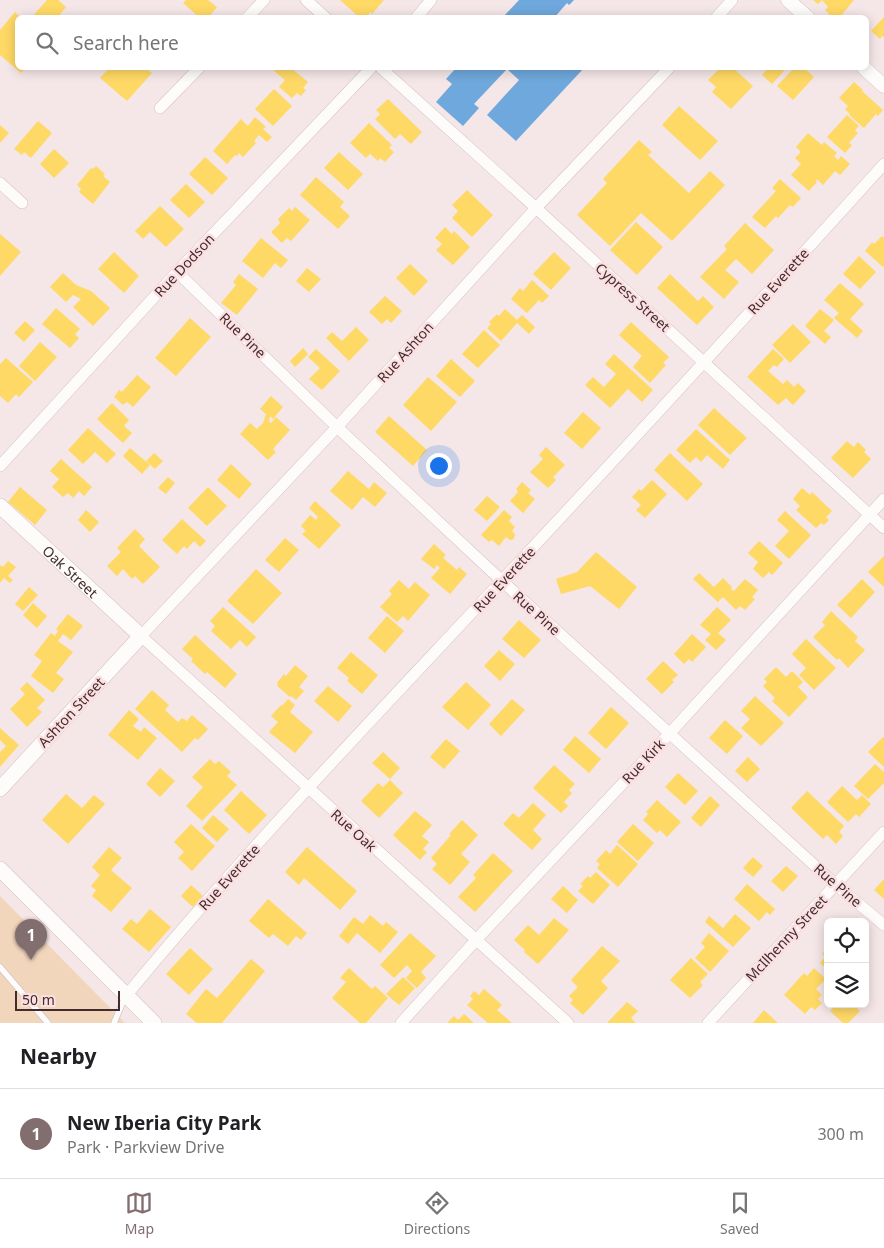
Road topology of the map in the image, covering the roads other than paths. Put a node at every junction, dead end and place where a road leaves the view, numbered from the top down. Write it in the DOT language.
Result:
graph roads {
  1 [pos="264,0"];
  2 [pos="306,0"];
  3 [pos="432,0"];
  4 [pos="732,0"];
  5 [pos="788,0"];
  6 [pos="250,15"];
  7 [pos="323,15"];
  8 [pos="419,15"];
  9 [pos="719,15"];
  10 [pos="805,15"];
  11 [pos="197,70"];
  12 [pos="369,70"];
  13 [pos="383,70"];
  14 [pos="667,70"];
  15 [pos="866,70"];
  16 [pos="884,86"];
  17 [pos="160,108"];
  18 [pos="884,164"];
  19 [pos="0,183"];
  20 [pos="22,203"];
  21 [pos="536,208"];
  22 [pos="178,272"];
  23 [pos="704,362"];
  24 [pos="337,427"];
  25 [pos="0,466"];
  26 [pos="884,499"];
  27 [pos="0,506"];
  28 [pos="869,515"];
  29 [pos="884,528"];
  30 [pos="502,581"];
  31 [pos="141,636"];
  32 [pos="670,733"];
  33 [pos="308,788"];
  34 [pos="0,789"];
  35 [pos="884,832"];
  36 [pos="0,869"];
  37 [pos="836,884"];
  38 [pos="884,924"];
  39 [pos="476,940"];
  40 [pos="0,967"];
  41 [pos="126,996"];
  42 [pos="48,1023"];
  43 [pos="114,1023"];
  44 [pos="154,1023"];
  45 [pos="401,1023"];
  46 [pos="568,1023"];
  47 [pos="708,1023"];
  1 -- 6 [label="street"];
  2 -- 7 [label="street"];
  3 -- 8 [label="street"];
  4 -- 9 [label="street"];
  5 -- 10 [label="street"];
  11 -- 17 [label="street"];
  12 -- 22 [label="street, Rue Dodson"];
  13 -- 21 [label="street, Cypress Street"];
  14 -- 21 [label="street, Rue Ashton"];
  15 -- 16 [label="street"];
  18 -- 23 [label="street, Rue Everette"];
  19 -- 20 [label="street"];
  21 -- 23 [label="street, Cypress Street"];
  21 -- 24 [label="street, Rue Ashton"];
  22 -- 24 [label="street, Rue Pine"];
  22 -- 25 [label="street, Rue Dodson"];
  23 -- 28 [label="street, Cypress Street"];
  23 -- 30 [label="street, Rue Everette"];
  24 -- 30 [label="street, Rue Pine"];
  24 -- 31 [label="street, Rue Ashton"];
  26 -- 28 [label="street, Rue Kirk"];
  27 -- 31 [label="main road, Oak Street"];
  28 -- 29 [label="street, Cypress Street"];
  28 -- 32 [label="street, Rue Kirk"];
  30 -- 32 [label="street, Rue Pine"];
  30 -- 33 [label="street, Rue Everette"];
  31 -- 33 [label="street, Rue Oak"];
  31 -- 34 [label="main road, Ashton Street"];
  32 -- 37 [label="street, Rue Pine"];
  32 -- 39 [label="street, Rue Kirk"];
  33 -- 39 [label="street, Rue Oak"];
  33 -- 41 [label="street, Rue Everette"];
  35 -- 37 [label="street, McIlhenny Street"];
  36 -- 41 [label="main road"];
  37 -- 38 [label="street, Rue Pine"];
  37 -- 47 [label="street, McIlhenny Street"];
  39 -- 45 [label="street, Rue Kirk"];
  39 -- 46 [label="street, Rue Oak"];
  40 -- 42 [label="lane"];
  41 -- 43 [label="lane"];
  41 -- 44 [label="main road"];
}
